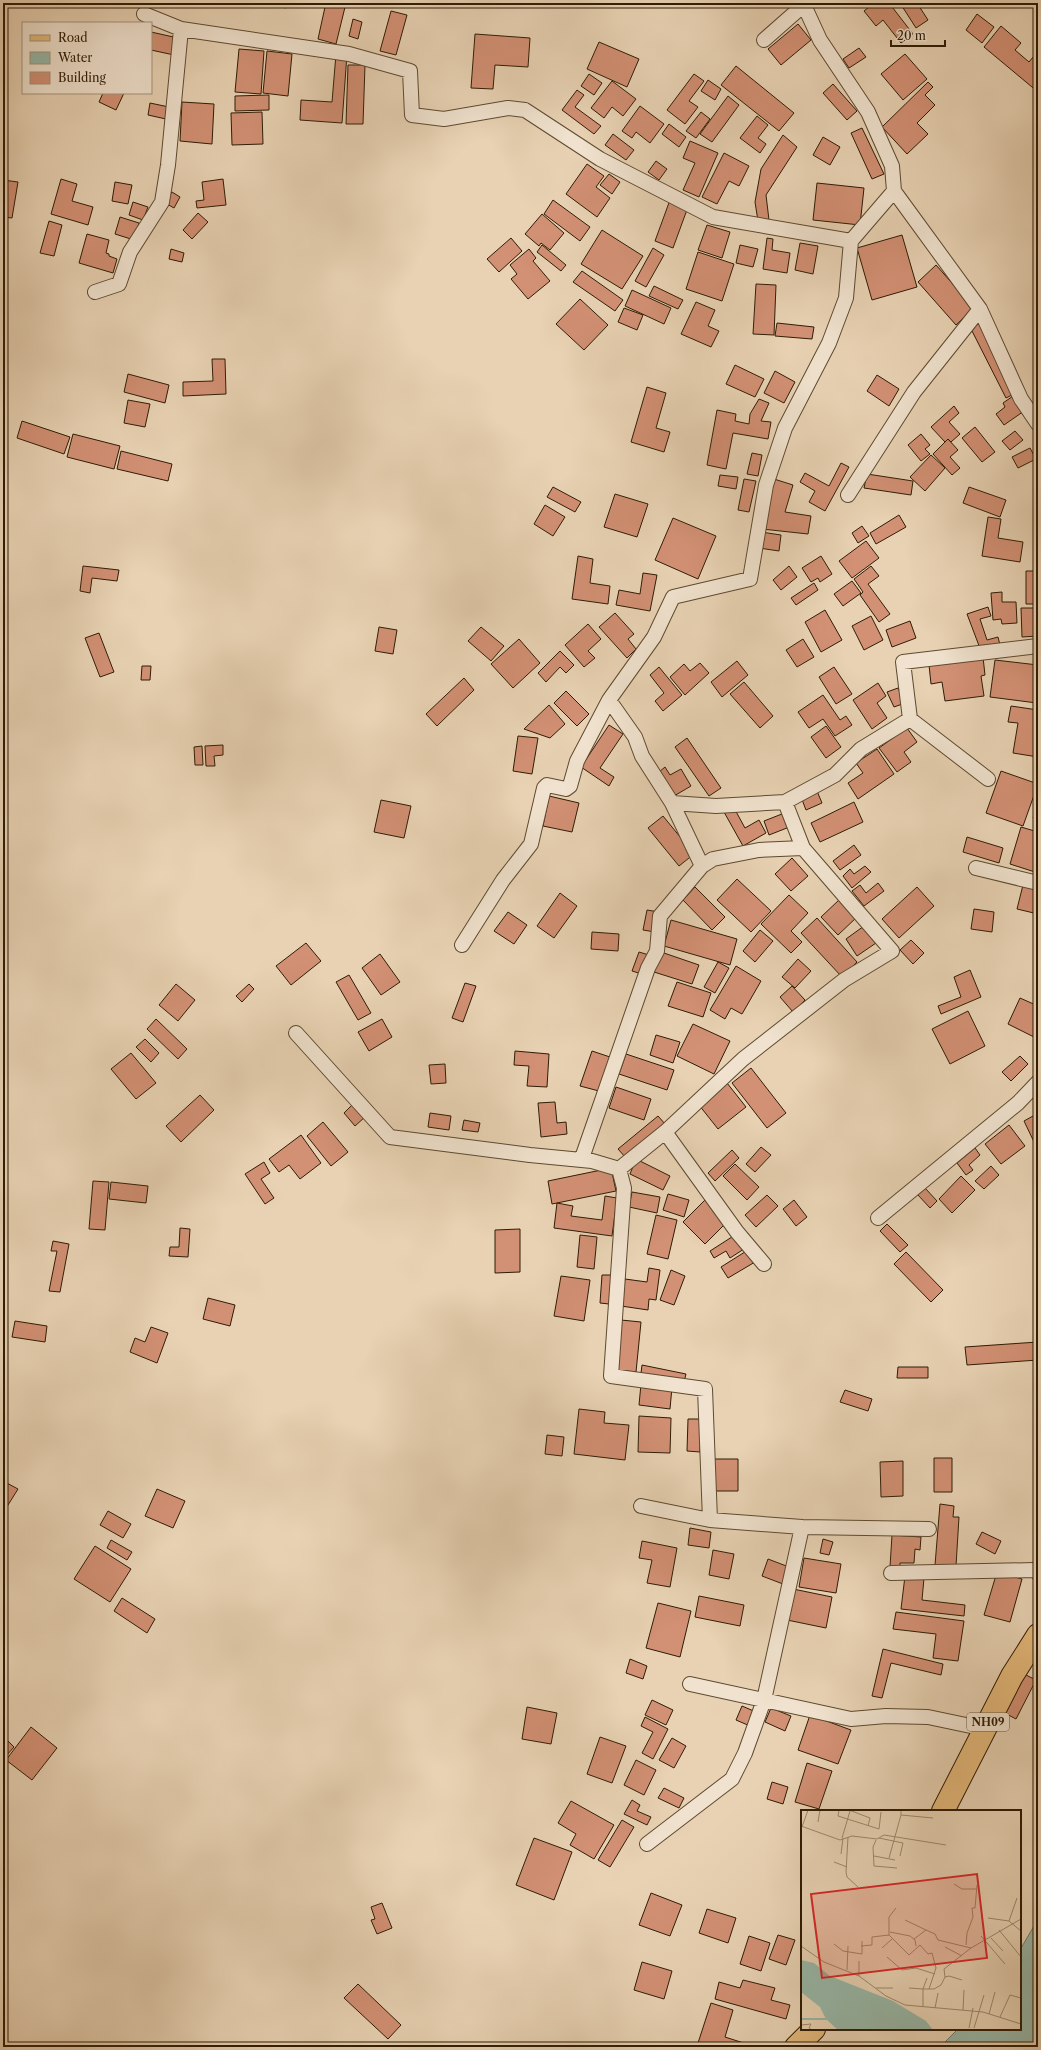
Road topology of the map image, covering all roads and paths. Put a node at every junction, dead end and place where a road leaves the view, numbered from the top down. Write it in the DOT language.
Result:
graph roads {
  1 [pos="804,4"];
  2 [pos="144,14"];
  3 [pos="181,29"];
  4 [pos="764,40"];
  5 [pos="894,191"];
  6 [pos="851,241"];
  7 [pos="95,292"];
  8 [pos="980,309"];
  9 [pos="1038,424"];
  10 [pos="848,495"];
  11 [pos="1038,646"];
  12 [pos="609,700"];
  13 [pos="910,719"];
  14 [pos="988,779"];
  15 [pos="785,802"];
  16 [pos="672,804"];
  17 [pos="803,848"];
  18 [pos="702,866"];
  19 [pos="976,868"];
  20 [pos="1038,882"];
  21 [pos="462,945"];
  22 [pos="296,1033"];
  23 [pos="1038,1082"];
  24 [pos="665,1132"];
  25 [pos="592,1161"];
  26 [pos="619,1170"];
  27 [pos="878,1218"];
  28 [pos="764,1264"];
  29 [pos="642,1506"];
  30 [pos="710,1520"];
  31 [pos="802,1527"];
  32 [pos="929,1529"];
  33 [pos="891,1573"];
  34 [pos="1038,1573"];
  35 [pos="1038,1635"];
  36 [pos="690,1684"];
  37 [pos="764,1700"];
  38 [pos="985,1728"];
  39 [pos="944,1810"];
  40 [pos="647,1844"];
  41 [pos="813,2030"];
  42 [pos="796,2047"];
  1 -- 4 [label="street"];
  1 -- 5 [label="street"];
  2 -- 3 [label="street"];
  3 -- 6 [label="street"];
  3 -- 7 [label="street"];
  5 -- 6 [label="street"];
  5 -- 8 [label="street"];
  6 -- 12 [label="street"];
  8 -- 9 [label="street"];
  8 -- 10 [label="street"];
  11 -- 13 [label="street"];
  12 -- 16 [label="street"];
  12 -- 21 [label="street"];
  13 -- 14 [label="street"];
  13 -- 15 [label="street"];
  15 -- 16 [label="street"];
  15 -- 17 [label="street"];
  16 -- 18 [label="street"];
  17 -- 18 [label="street"];
  17 -- 24 [label="street"];
  18 -- 25 [label="street"];
  19 -- 20 [label="street"];
  22 -- 25 [label="street"];
  23 -- 27 [label="street"];
  24 -- 26 [label="street"];
  24 -- 28 [label="street"];
  25 -- 26 [label="street"];
  26 -- 30 [label="street"];
  29 -- 30 [label="street"];
  30 -- 31 [label="street"];
  31 -- 32 [label="street"];
  31 -- 37 [label="street"];
  33 -- 34 [label="street"];
  35 -- 38 [label="main road, NH09"];
  36 -- 37 [label="street"];
  37 -- 38 [label="street"];
  37 -- 40 [label="street"];
  38 -- 39 [label="main road, NH09"];
  41 -- 42 [label="main road"];
}
